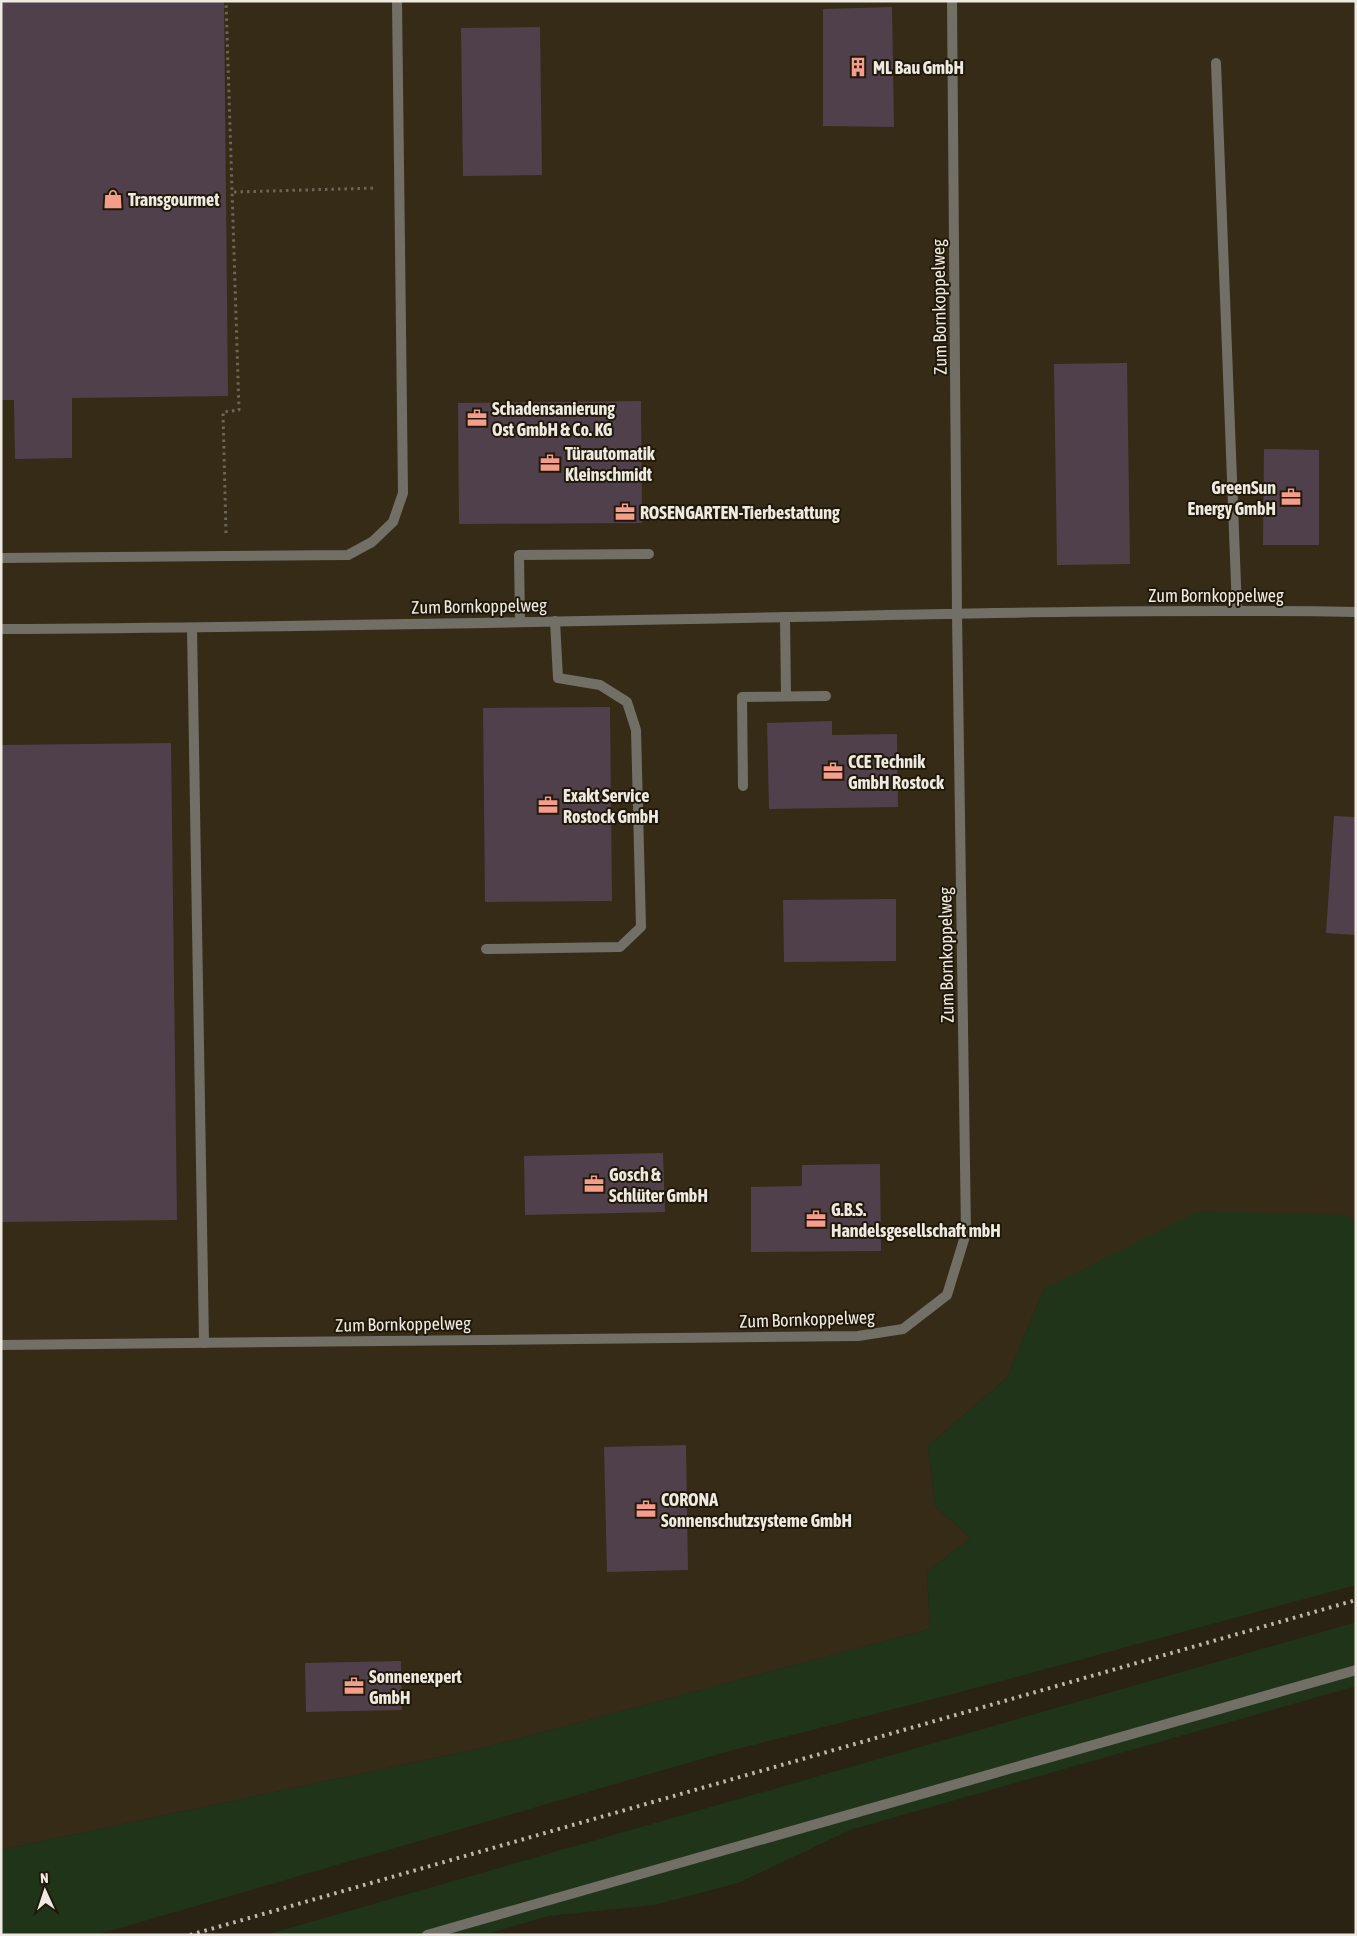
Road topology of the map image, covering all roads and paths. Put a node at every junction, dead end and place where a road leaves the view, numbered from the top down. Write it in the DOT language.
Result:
graph roads {
  1 [pos="226,1"];
  2 [pos="397,1"];
  3 [pos="952,1"];
  4 [pos="1216,63"];
  5 [pos="400,188"];
  6 [pos="234,192"];
  7 [pos="649,554"];
  8 [pos="1,558"];
  9 [pos="226,558"];
  10 [pos="1237,610"];
  11 [pos="1356,612"];
  12 [pos="957,613"];
  13 [pos="785,617"];
  14 [pos="555,621"];
  15 [pos="520,622"];
  16 [pos="192,628"];
  17 [pos="1,629"];
  18 [pos="786,696"];
  19 [pos="826,696"];
  20 [pos="743,786"];
  21 [pos="486,949"];
  22 [pos="204,1343"];
  23 [pos="1,1345"];
  24 [pos="1356,1670"];
  25 [pos="427,1935"];
  1 -- 6 [label="path"];
  2 -- 5 [label="street"];
  3 -- 12 [label="street, Zum Bornkoppelweg"];
  4 -- 10 [label="street"];
  5 -- 6 [label="path"];
  5 -- 9 [label="street"];
  6 -- 9 [label="path"];
  7 -- 15 [label="street"];
  8 -- 9 [label="street"];
  10 -- 11 [label="street, Zum Bornkoppelweg"];
  10 -- 12 [label="street, Zum Bornkoppelweg"];
  12 -- 13 [label="street, Zum Bornkoppelweg"];
  12 -- 22 [label="street, Zum Bornkoppelweg"];
  13 -- 14 [label="street, Zum Bornkoppelweg"];
  13 -- 18 [label="street"];
  14 -- 15 [label="street, Zum Bornkoppelweg"];
  14 -- 21 [label="street"];
  15 -- 16 [label="street, Zum Bornkoppelweg"];
  16 -- 17 [label="street, Zum Bornkoppelweg"];
  16 -- 22 [label="street"];
  18 -- 19 [label="street"];
  18 -- 20 [label="street"];
  22 -- 23 [label="street, Zum Bornkoppelweg"];
  24 -- 25 [label="street"];
}
